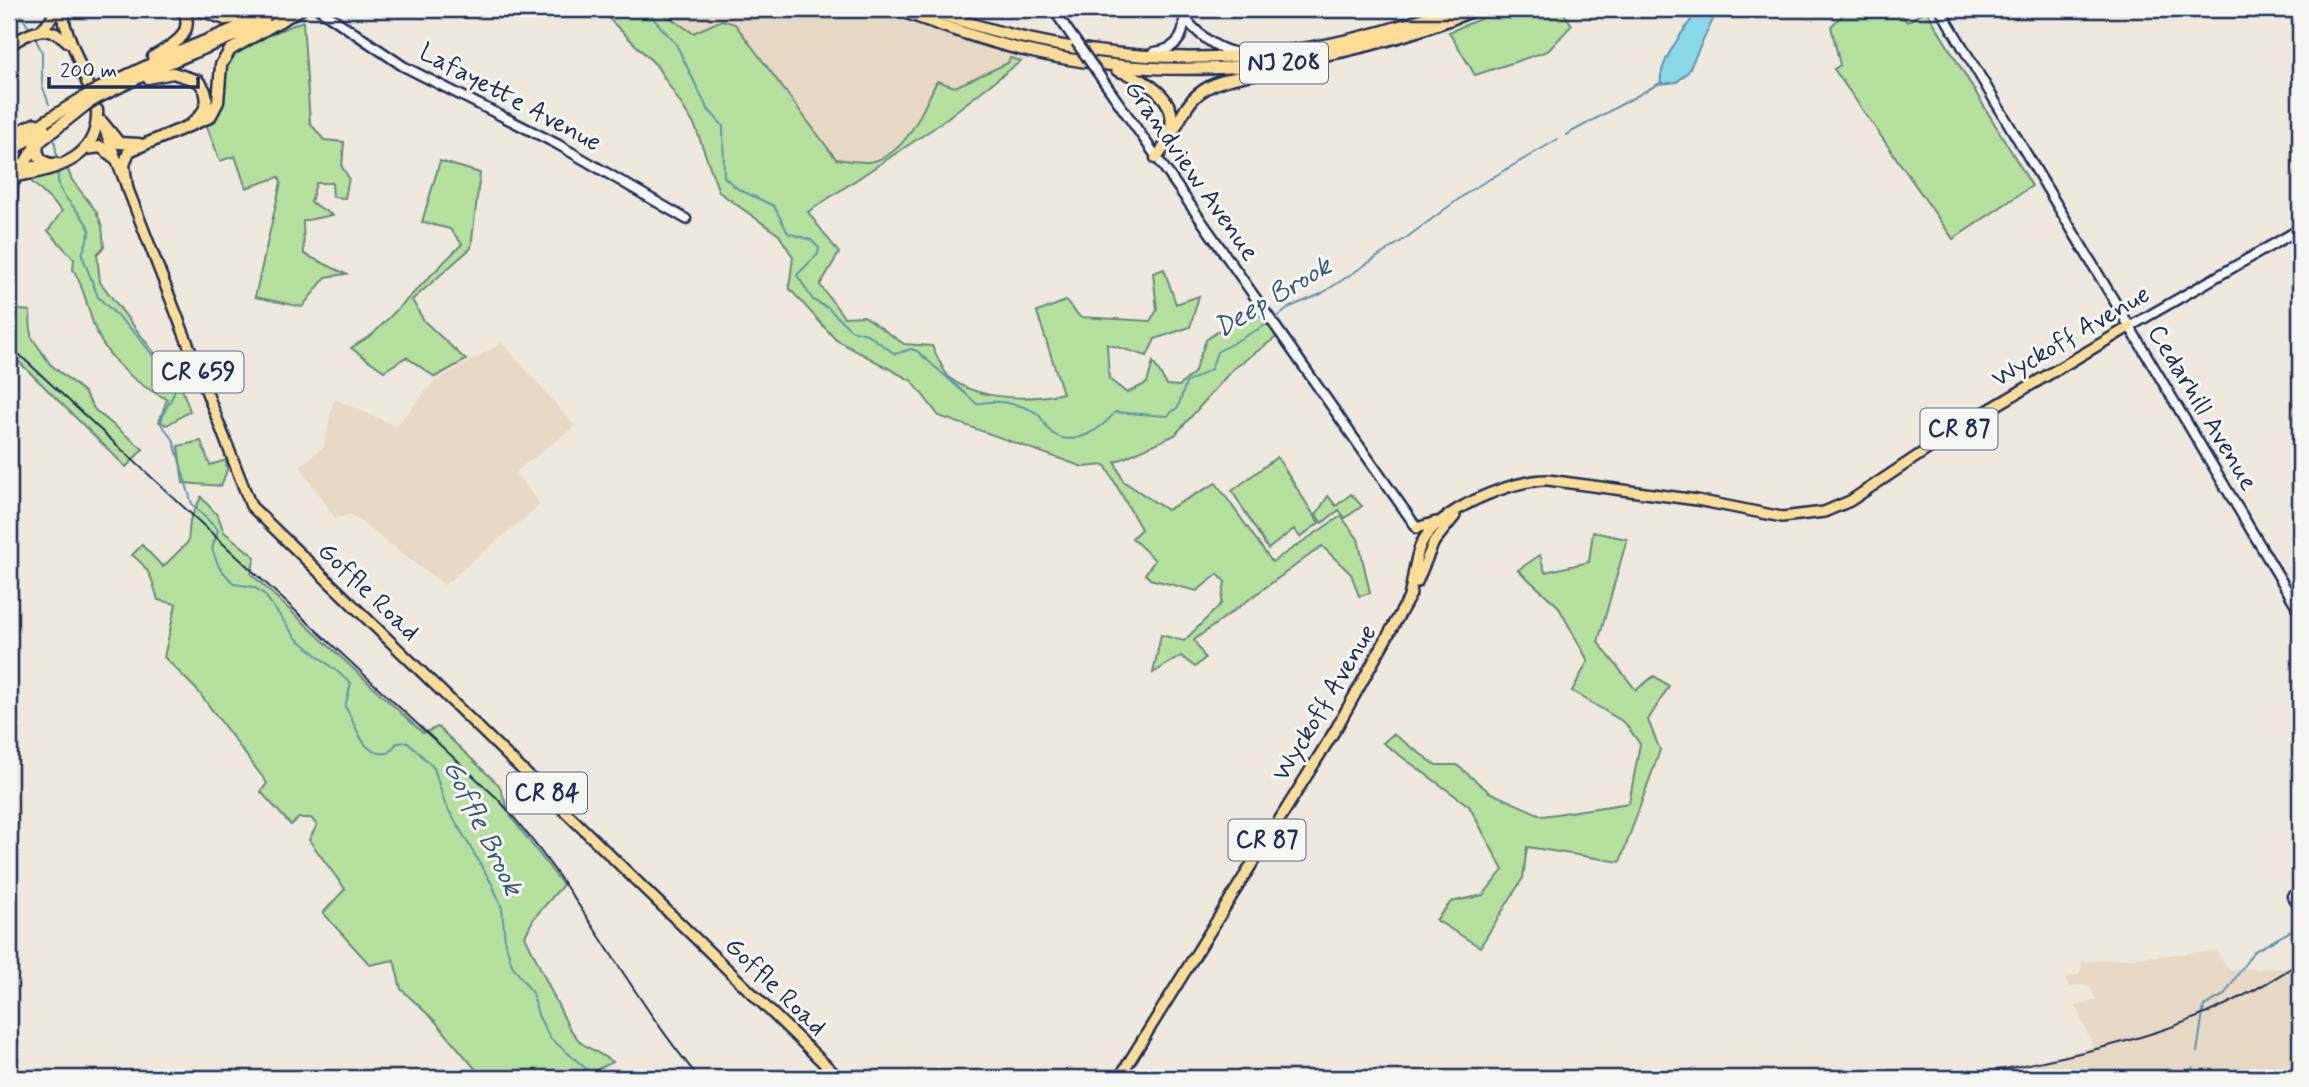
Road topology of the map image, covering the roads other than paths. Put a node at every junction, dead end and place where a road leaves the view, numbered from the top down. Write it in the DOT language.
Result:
graph roads {
  1 [pos="59,9"];
  2 [pos="183,9"];
  3 [pos="198,9"];
  4 [pos="301,9"];
  5 [pos="318,9"];
  6 [pos="896,9"];
  7 [pos="926,9"];
  8 [pos="1053,9"];
  9 [pos="1178,9"];
  10 [pos="1449,9"];
  11 [pos="1476,9"];
  12 [pos="1940,9"];
  13 [pos="280,10"];
  14 [pos="1184,18"];
  15 [pos="64,23"];
  16 [pos="35,33"];
  17 [pos="9,46"];
  18 [pos="73,47"];
  19 [pos="1301,50"];
  20 [pos="1337,54"];
  21 [pos="1084,57"];
  22 [pos="98,93"];
  23 [pos="85,100"];
  24 [pos="64,108"];
  25 [pos="97,110"];
  26 [pos="102,122"];
  27 [pos="180,129"];
  28 [pos="9,135"];
  29 [pos="41,139"];
  30 [pos="9,144"];
  31 [pos="139,144"];
  32 [pos="84,149"];
  33 [pos="9,153"];
  34 [pos="116,158"];
  35 [pos="1156,158"];
  36 [pos="63,162"];
  37 [pos="12,177"];
  38 [pos="127,187"];
  39 [pos="9,200"];
  40 [pos="686,219"];
  41 [pos="2300,229"];
  42 [pos="2129,327"];
  43 [pos="251,506"];
  44 [pos="1464,508"];
  45 [pos="1444,519"];
  46 [pos="1417,528"];
  47 [pos="1430,539"];
  48 [pos="2300,612"];
  49 [pos="2296,894"];
  50 [pos="2300,906"];
  51 [pos="839,1078"];
  52 [pos="1119,1078"];
  1 -- 15 [label="highway"];
  1 -- 16 [label="main road"];
  2 -- 22 [label="highway"];
  3 -- 13 [label="highway"];
  4 -- 22 [label="highway"];
  4 -- 27 [label="highway"];
  5 -- 40 [label="street, Lafayette Avenue"];
  6 -- 21 [label="highway, NJ 208"];
  7 -- 21 [label="highway, NJ 208"];
  8 -- 35 [label="street, Grandview Avenue, bridge"];
  9 -- 14 [label="street"];
  10 -- 19 [label="highway, NJ 208"];
  11 -- 20 [label="highway, NJ 208"];
  12 -- 42 [label="street, Cedarhill Avenue"];
  13 -- 22 [label="highway"];
  14 -- 19 [label="street"];
  14 -- 21 [label="street"];
  15 -- 18 [label="main road, Goffle Road / CR 659"];
  16 -- 17 [label="main road"];
  16 -- 18 [label="main road"];
  18 -- 25 [label="main road, Goffle Road / CR 659"];
  19 -- 21 [label="highway, NJ 208"];
  20 -- 21 [label="highway, NJ 208"];
  20 -- 35 [label="highway"];
  21 -- 35 [label="highway"];
  22 -- 23 [label="highway, bridge"];
  22 -- 27 [label="highway"];
  23 -- 24 [label="highway"];
  23 -- 29 [label="highway"];
  23 -- 33 [label="highway"];
  24 -- 28 [label="main road"];
  24 -- 30 [label="highway"];
  25 -- 26 [label="main road, Goffle Road / CR 659"];
  25 -- 32 [label="highway"];
  26 -- 31 [label="highway"];
  26 -- 34 [label="main road, Goffle Road / CR 659"];
  27 -- 31 [label="highway"];
  29 -- 36 [label="highway"];
  29 -- 37 [label="highway"];
  31 -- 38 [label="highway"];
  32 -- 34 [label="highway"];
  32 -- 36 [label="highway"];
  34 -- 38 [label="main road, Goffle Road / CR 659"];
  35 -- 46 [label="street, Grandview Avenue"];
  36 -- 37 [label="highway"];
  37 -- 39 [label="highway"];
  38 -- 43 [label="main road, Goffle Road / CR 659"];
  41 -- 42 [label="street, Wyckoff Avenue / CR 87"];
  42 -- 44 [label="main road, Wyckoff Avenue / CR 87"];
  42 -- 48 [label="street, Cedarhill Avenue"];
  43 -- 51 [label="main road, Goffle Road / CR 84"];
  44 -- 45 [label="main road, Wyckoff Avenue / CR 87"];
  44 -- 47 [label="main road, Wyckoff Avenue / CR 87"];
  45 -- 46 [label="main road"];
  45 -- 47 [label="main road, Wyckoff Avenue / CR 87"];
  46 -- 47 [label="main road"];
  47 -- 52 [label="main road, Wyckoff Avenue / CR 87"];
  49 -- 50 [label="street"];
}
